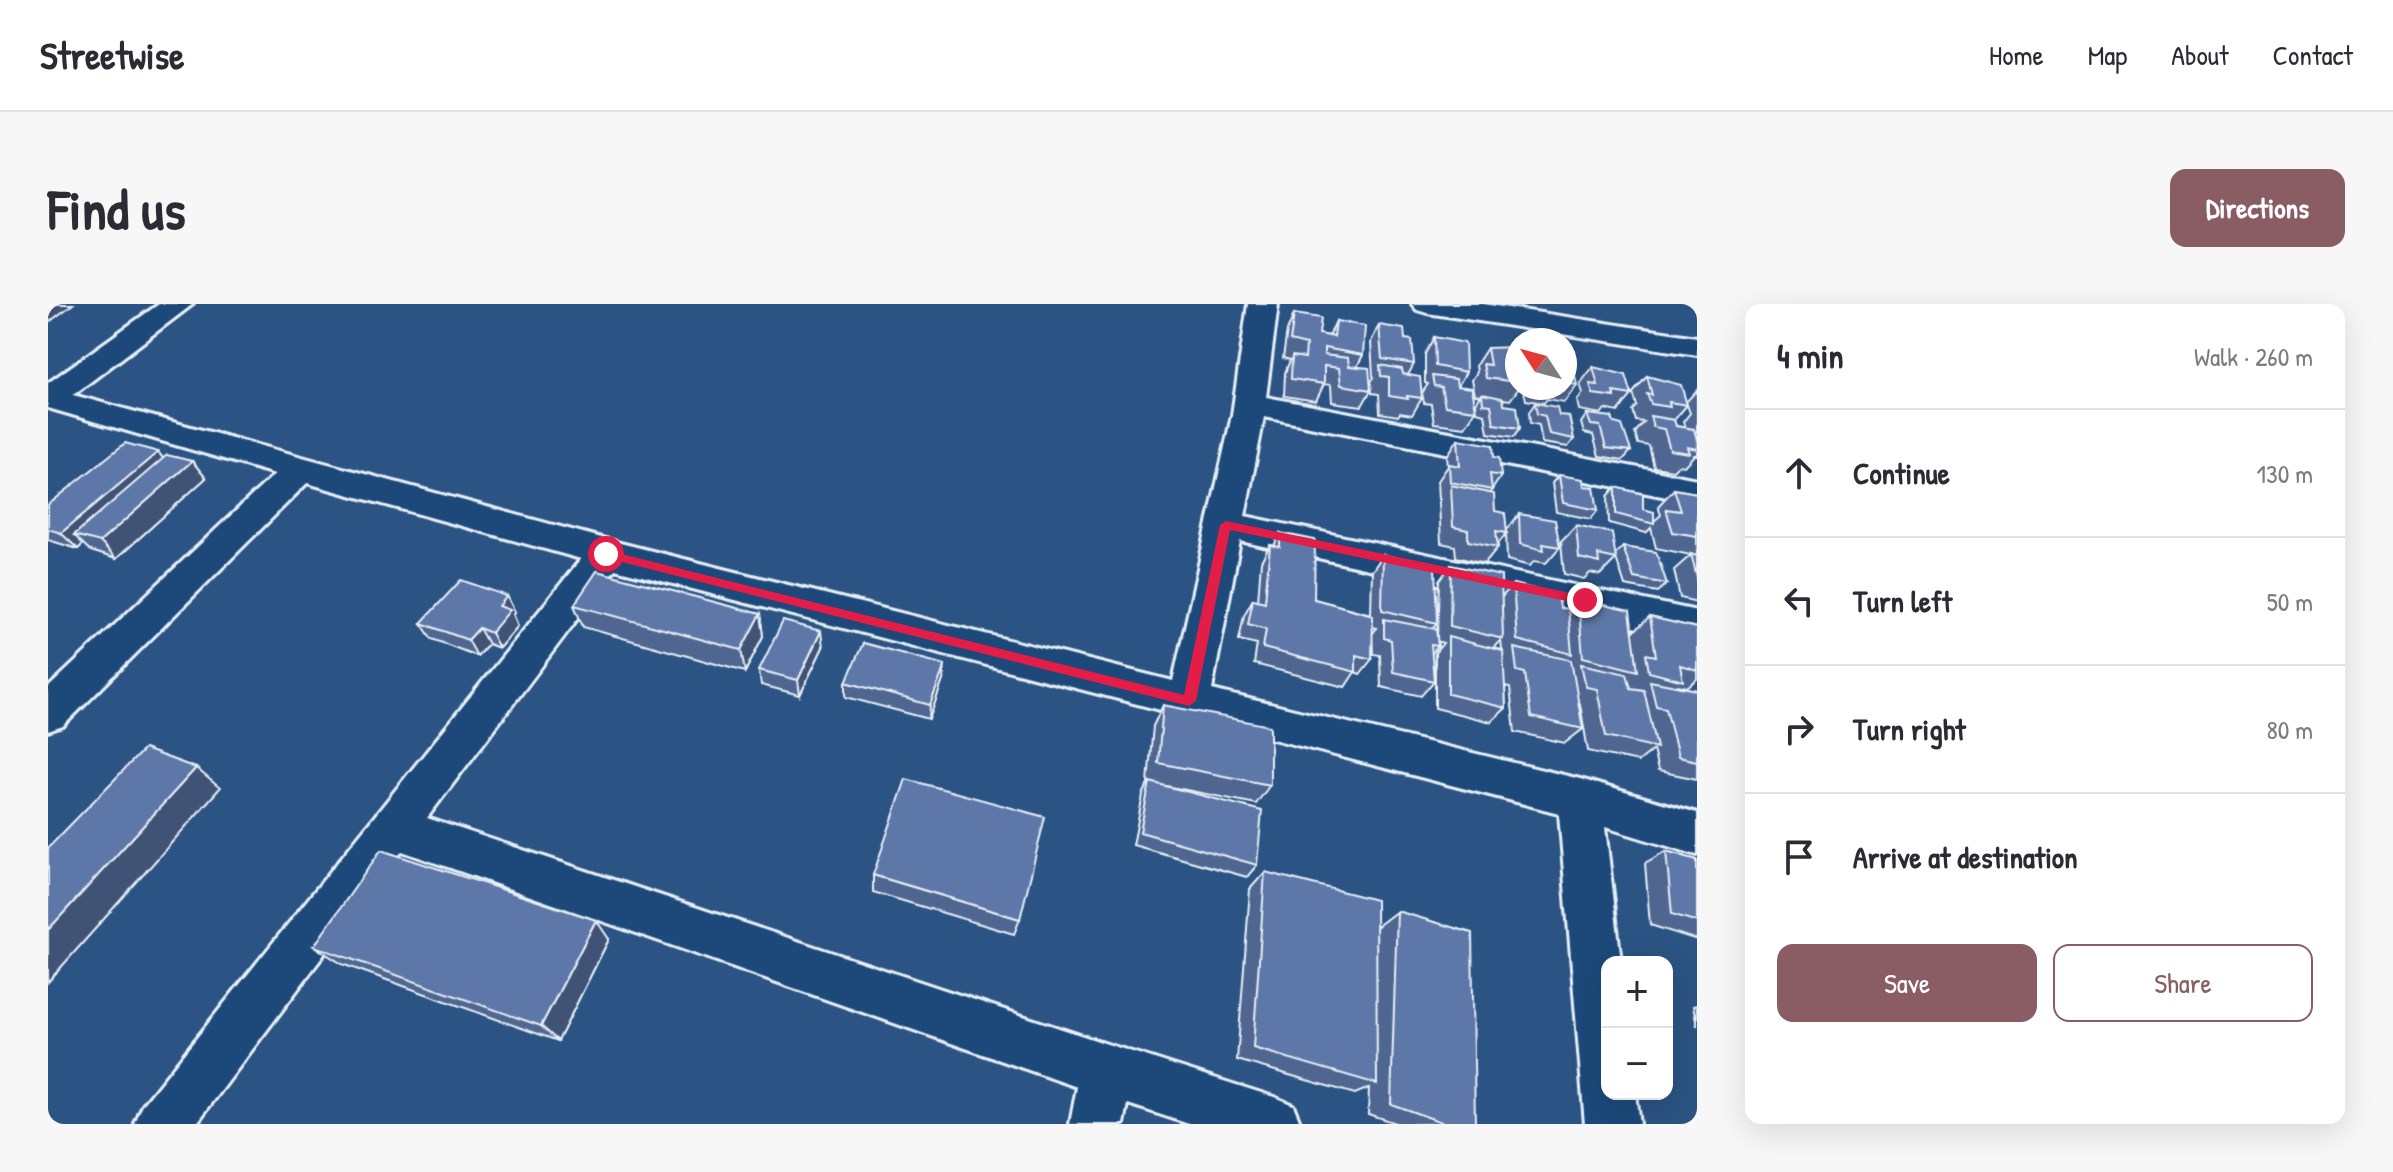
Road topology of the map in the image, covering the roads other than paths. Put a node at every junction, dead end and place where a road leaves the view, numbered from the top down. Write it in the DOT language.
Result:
graph roads {
  1 [pos="178,304"];
  2 [pos="1263,304"];
  3 [pos="1427,304"];
  4 [pos="1697,346"];
  5 [pos="48,398"];
  6 [pos="1250,404"];
  7 [pos="298,472"];
  8 [pos="1697,491"];
  9 [pos="1226,525"];
  10 [pos="606,554"];
  11 [pos="1697,626"];
  12 [pos="1189,701"];
  13 [pos="48,714"];
  14 [pos="1580,799"];
  15 [pos="393,827"];
  16 [pos="1697,834"];
  17 [pos="1602,1028"];
  18 [pos="1107,1071"];
  19 [pos="1609,1100"];
  20 [pos="162,1124"];
  21 [pos="1097,1124"];
  22 [pos="1274,1124"];
  23 [pos="1612,1124"];
  1 -- 5 [label="street"];
  2 -- 6 [label="street"];
  3 -- 4 [label="street"];
  5 -- 7 [label="street"];
  6 -- 8 [label="street"];
  6 -- 9 [label="street"];
  7 -- 10 [label="street"];
  7 -- 13 [label="street"];
  9 -- 11 [label="street"];
  9 -- 12 [label="street"];
  10 -- 12 [label="street"];
  10 -- 15 [label="street"];
  12 -- 14 [label="street"];
  14 -- 16 [label="street"];
  14 -- 17 [label="street"];
  15 -- 18 [label="street"];
  15 -- 20 [label="street"];
  18 -- 21 [label="street"];
  18 -- 22 [label="street"];
  19 -- 23 [label="street"];
}
